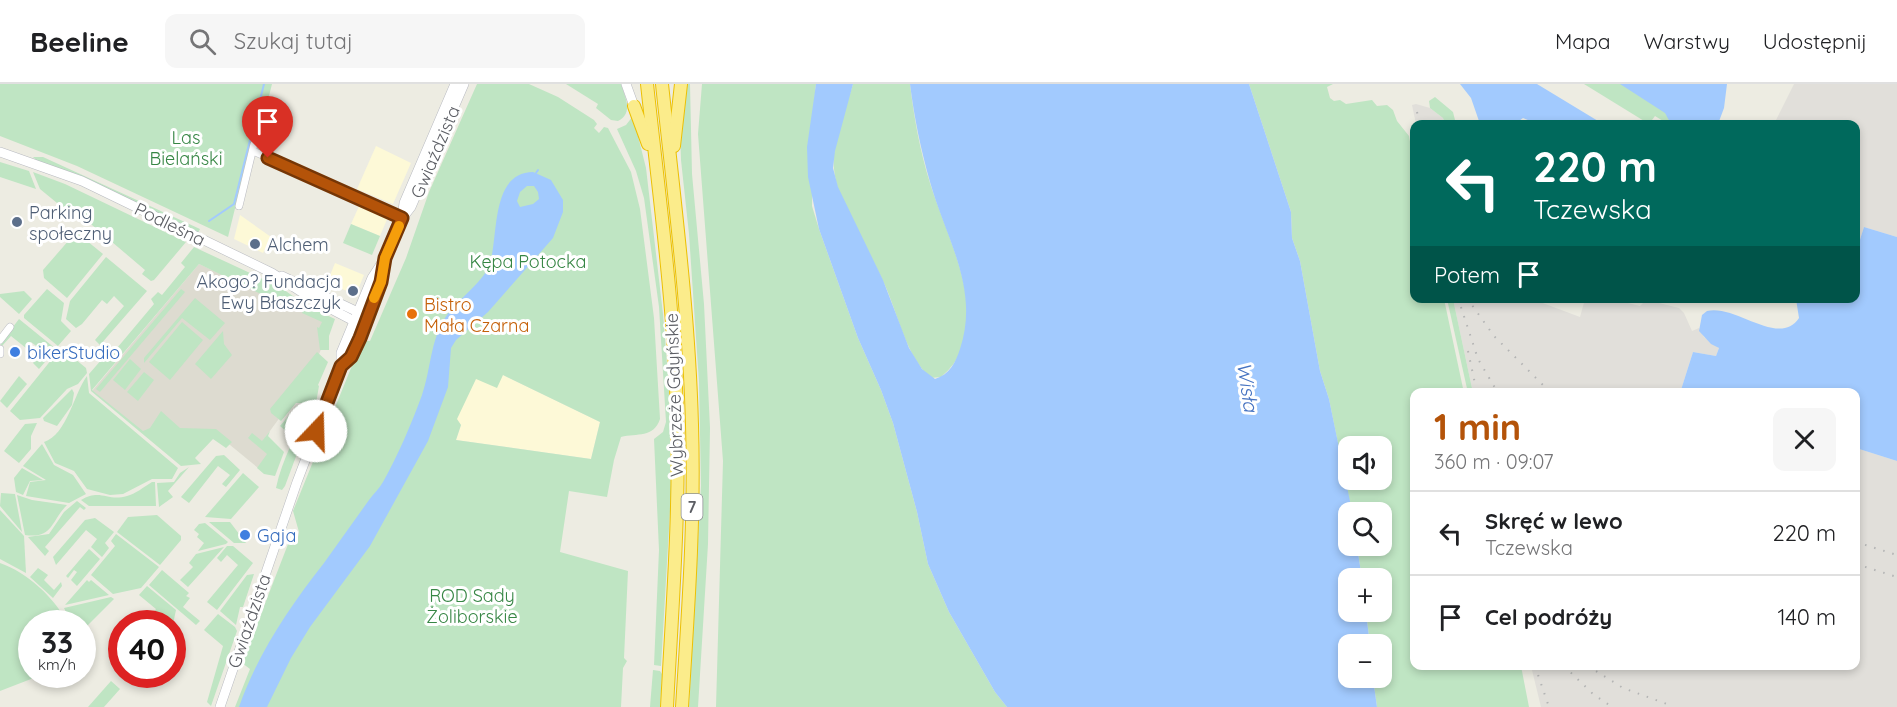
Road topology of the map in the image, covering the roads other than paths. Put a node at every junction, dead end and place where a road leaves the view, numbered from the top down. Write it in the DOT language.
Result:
graph roads {
  1 [pos="454,84"];
  2 [pos="464,84"];
  3 [pos="626,84"];
  4 [pos="647,84"];
  5 [pos="662,84"];
  6 [pos="681,84"];
  7 [pos="633,106"];
  8 [pos="0,152"];
  9 [pos="671,168"];
  10 [pos="656,169"];
  11 [pos="239,206"];
  12 [pos="402,218"];
  13 [pos="385,258"];
  14 [pos="356,316"];
  15 [pos="366,320"];
  16 [pos="10,327"];
  17 [pos="0,340"];
  18 [pos="341,366"];
  19 [pos="220,707"];
  20 [pos="667,707"];
  21 [pos="682,707"];
  1 -- 12 [label="street, Gwiaździsta"];
  2 -- 12 [label="street, Gwiaździsta"];
  3 -- 7 [label="street"];
  4 -- 10 [label="highway, Wybrzeże Gdyńskie / 7"];
  5 -- 9 [label="highway, Wybrzeże Gdyńskie / 7"];
  6 -- 9 [label="highway"];
  7 -- 10 [label="highway"];
  8 -- 14 [label="street, Podleśna"];
  9 -- 21 [label="highway, Wybrzeże Gdyńskie / 7"];
  10 -- 20 [label="highway, Wybrzeże Gdyńskie / 7"];
  11 -- 12 [label="street"];
  12 -- 13 [label="street, Gwiaździsta"];
  13 -- 14 [label="street, Gwiaździsta"];
  13 -- 15 [label="street, Gwiaździsta"];
  14 -- 15 [label="street, Podleśna"];
  14 -- 18 [label="street, Gwiaździsta"];
  15 -- 18 [label="street, Gwiaździsta"];
  16 -- 17 [label="street"];
  18 -- 19 [label="street, Gwiaździsta"];
}
